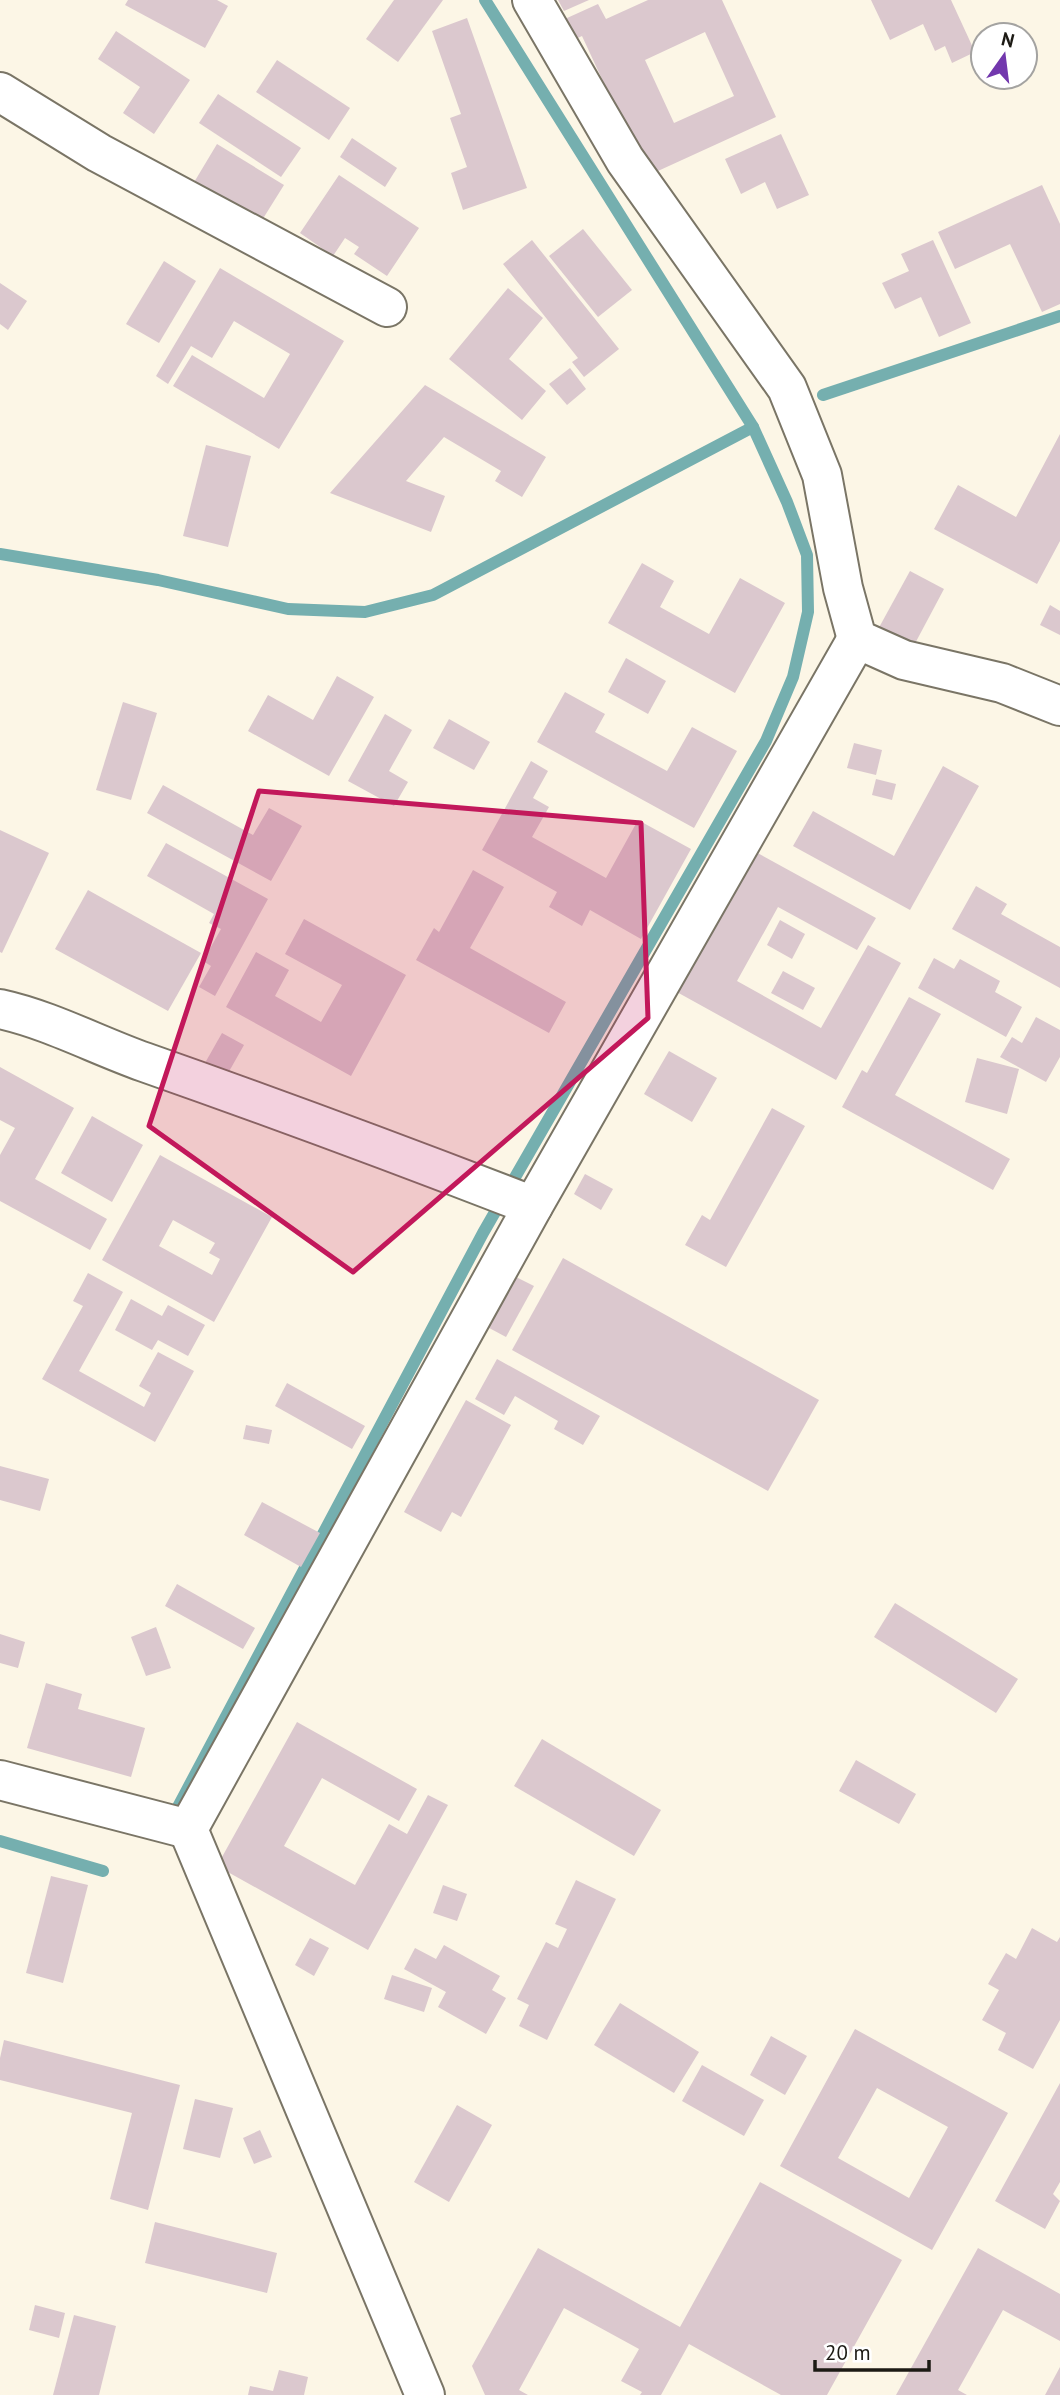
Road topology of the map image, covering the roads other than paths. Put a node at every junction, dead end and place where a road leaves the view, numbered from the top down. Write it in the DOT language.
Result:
graph roads {
  1 [pos="532,0"];
  2 [pos="0,92"];
  3 [pos="387,307"];
  4 [pos="857,639"];
  5 [pos="1060,706"];
  6 [pos="0,1009"];
  7 [pos="533,1206"];
  8 [pos="0,1780"];
  9 [pos="188,1829"];
  10 [pos="425,2395"];
  1 -- 4 [label="street"];
  2 -- 3 [label="street"];
  4 -- 5 [label="street"];
  4 -- 7 [label="street"];
  6 -- 7 [label="street"];
  7 -- 9 [label="street"];
  8 -- 9 [label="street"];
  9 -- 10 [label="street"];
}
